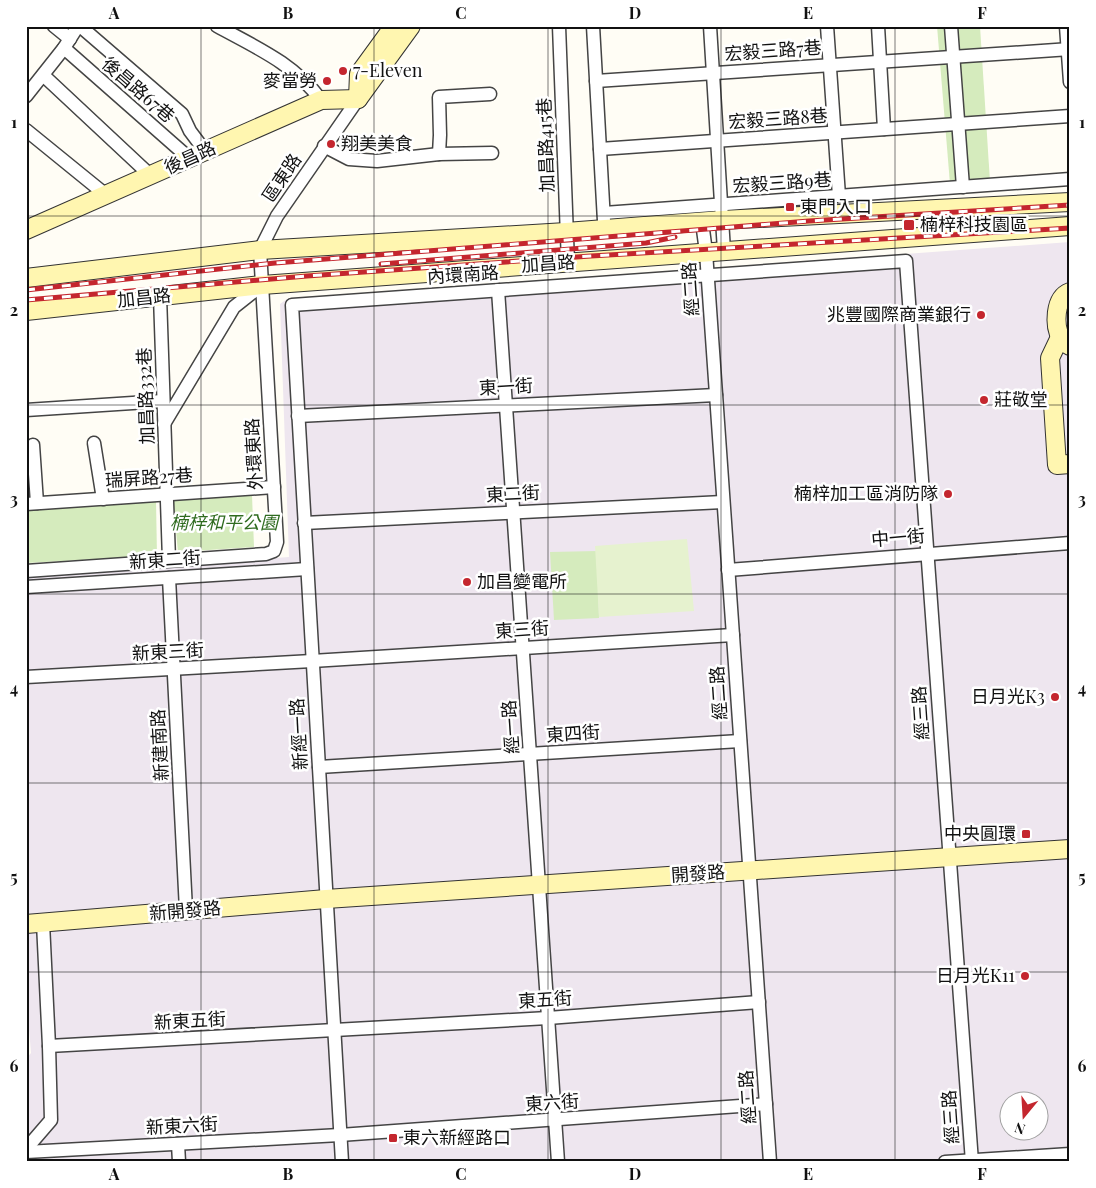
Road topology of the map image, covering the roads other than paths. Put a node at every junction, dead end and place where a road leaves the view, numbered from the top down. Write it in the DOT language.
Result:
graph roads {
  1 [pos="54,26"];
  2 [pos="79,26"];
  3 [pos="217,26"];
  4 [pos="394,26"];
  5 [pos="410,26"];
  6 [pos="558,26"];
  7 [pos="592,26"];
  8 [pos="710,26"];
  9 [pos="827,26"];
  10 [pos="878,26"];
  11 [pos="951,26"];
  12 [pos="1066,26"];
  13 [pos="67,44"];
  14 [pos="1068,49"];
  15 [pos="953,57"];
  16 [pos="880,62"];
  17 [pos="830,65"];
  18 [pos="713,73"];
  19 [pos="43,76"];
  20 [pos="596,81"];
  21 [pos="1070,82"];
  22 [pos="490,94"];
  23 [pos="26,96"];
  24 [pos="358,99"];
  25 [pos="321,100"];
  26 [pos="1070,116"];
  27 [pos="958,124"];
  28 [pos="884,129"];
  29 [pos="26,130"];
  30 [pos="835,132"];
  31 [pos="717,141"];
  32 [pos="324,146"];
  33 [pos="600,149"];
  34 [pos="206,151"];
  35 [pos="492,153"];
  36 [pos="439,154"];
  37 [pos="189,158"];
  38 [pos="150,175"];
  39 [pos="1070,179"];
  40 [pos="963,187"];
  41 [pos="106,195"];
  42 [pos="839,196"];
  43 [pos="1070,202"];
  44 [pos="722,212"];
  45 [pos="604,221"];
  46 [pos="702,222"];
  47 [pos="1070,226"];
  48 [pos="26,230"];
  49 [pos="566,232"];
  50 [pos="260,250"];
  51 [pos="724,251"];
  52 [pos="706,252"];
  53 [pos="906,261"];
  54 [pos="568,263"];
  55 [pos="708,276"];
  56 [pos="26,278"];
  57 [pos="262,285"];
  58 [pos="498,290"];
  59 [pos="1070,292"];
  60 [pos="160,296"];
  61 [pos="292,305"];
  62 [pos="26,311"];
  63 [pos="1065,341"];
  64 [pos="716,395"];
  65 [pos="163,401"];
  66 [pos="506,404"];
  67 [pos="26,410"];
  68 [pos="298,416"];
  69 [pos="164,424"];
  70 [pos="94,443"];
  71 [pos="33,445"];
  72 [pos="1070,464"];
  73 [pos="274,487"];
  74 [pos="166,495"];
  75 [pos="102,499"];
  76 [pos="724,502"];
  77 [pos="32,503"];
  78 [pos="513,511"];
  79 [pos="304,523"];
  80 [pos="1070,543"];
  81 [pos="927,553"];
  82 [pos="169,560"];
  83 [pos="307,568"];
  84 [pos="26,570"];
  85 [pos="728,570"];
  86 [pos="169,578"];
  87 [pos="26,587"];
  88 [pos="733,635"];
  89 [pos="523,648"];
  90 [pos="312,661"];
  91 [pos="174,669"];
  92 [pos="26,677"];
  93 [pos="740,741"];
  94 [pos="530,754"];
  95 [pos="319,768"];
  96 [pos="1070,849"];
  97 [pos="950,857"];
  98 [pos="750,871"];
  99 [pos="539,885"];
  100 [pos="326,899"];
  101 [pos="186,910"];
  102 [pos="34,923"];
  103 [pos="759,1002"];
  104 [pos="548,1018"];
  105 [pos="334,1030"];
  106 [pos="49,1046"];
  107 [pos="766,1104"];
  108 [pos="555,1120"];
  109 [pos="340,1135"];
  110 [pos="178,1144"];
  111 [pos="26,1150"];
  112 [pos="1070,1154"];
  113 [pos="972,1161"];
  114 [pos="179,1162"];
  115 [pos="342,1162"];
  116 [pos="558,1162"];
  117 [pos="770,1162"];
  118 [pos="945,1162"];
  1 -- 13 [label="street, 後昌路67巷"];
  2 -- 13 [label="street"];
  2 -- 34 [label="street"];
  3 -- 25 [label="street"];
  4 -- 24 [label="street"];
  5 -- 24 [label="street"];
  6 -- 49 [label="street, 加昌路415巷"];
  7 -- 20 [label="street"];
  8 -- 18 [label="street"];
  9 -- 17 [label="street"];
  10 -- 16 [label="street"];
  11 -- 15 [label="street"];
  12 -- 14 [label="street"];
  13 -- 19 [label="street"];
  13 -- 37 [label="street, 後昌路67巷"];
  14 -- 15 [label="street, 宏毅三路7巷"];
  14 -- 21 [label="street"];
  15 -- 16 [label="street, 宏毅三路7巷"];
  15 -- 27 [label="street"];
  16 -- 17 [label="street, 宏毅三路7巷"];
  16 -- 28 [label="street"];
  17 -- 18 [label="street, 宏毅三路7巷"];
  17 -- 30 [label="street"];
  18 -- 20 [label="street, 宏毅三路7巷"];
  18 -- 31 [label="street"];
  19 -- 23 [label="street"];
  19 -- 38 [label="street"];
  20 -- 33 [label="street"];
  22 -- 36 [label="street"];
  24 -- 25 [label="street, 後昌路"];
  24 -- 32 [label="street, 區東路"];
  25 -- 34 [label="street, 後昌路"];
  26 -- 27 [label="street, 宏毅三路8巷"];
  27 -- 28 [label="street, 宏毅三路8巷"];
  27 -- 40 [label="street"];
  28 -- 30 [label="street, 宏毅三路8巷"];
  29 -- 41 [label="street"];
  30 -- 31 [label="street, 宏毅三路8巷"];
  30 -- 42 [label="street"];
  31 -- 33 [label="street, 宏毅三路8巷"];
  31 -- 44 [label="street"];
  32 -- 36 [label="street"];
  32 -- 50 [label="street, 區東路"];
  33 -- 45 [label="street"];
  34 -- 37 [label="street, 後昌路"];
  35 -- 36 [label="street"];
  37 -- 38 [label="street, 後昌路"];
  38 -- 41 [label="street, 後昌路"];
  39 -- 40 [label="street, 宏毅三路9巷"];
  40 -- 42 [label="street, 宏毅三路9巷"];
  41 -- 48 [label="street, 後昌路"];
  42 -- 44 [label="street, 宏毅三路9巷"];
  43 -- 44 [label="street, 加昌路"];
  44 -- 45 [label="street, 宏毅三路9巷"];
  44 -- 46 [label="street, 加昌路"];
  44 -- 51 [label="street"];
  45 -- 46 [label="street, 加昌路"];
  45 -- 49 [label="street, 加昌路"];
  46 -- 52 [label="street, 經二路"];
  47 -- 51 [label="street, 加昌路"];
  49 -- 50 [label="street, 加昌路"];
  49 -- 54 [label="street, 加昌路415巷"];
  50 -- 56 [label="street, 加昌路"];
  50 -- 57 [label="street, 區東路"];
  51 -- 52 [label="street, 加昌路"];
  52 -- 54 [label="street, 加昌路"];
  52 -- 55 [label="street, 經二路"];
  53 -- 55 [label="street, 內環南路"];
  53 -- 81 [label="street, 經三路"];
  54 -- 57 [label="street, 加昌路"];
  55 -- 58 [label="street, 內環南路"];
  55 -- 64 [label="street, 經二路"];
  57 -- 60 [label="street, 加昌路"];
  57 -- 69 [label="street"];
  57 -- 73 [label="street, 外環東路"];
  58 -- 61 [label="street, 內環南路"];
  58 -- 66 [label="street, 經一路"];
  59 -- 63 [label="street"];
  60 -- 62 [label="street, 加昌路"];
  60 -- 65 [label="street, 加昌路332巷"];
  61 -- 68 [label="street, 新經一路"];
  63 -- 72 [label="street"];
  64 -- 66 [label="street, 東一街"];
  64 -- 76 [label="street, 經二路"];
  65 -- 67 [label="street"];
  65 -- 69 [label="street, 加昌路332巷"];
  66 -- 68 [label="street, 東一街"];
  66 -- 78 [label="street, 經一路"];
  68 -- 79 [label="street, 新經一路"];
  69 -- 74 [label="street, 加昌路332巷"];
  70 -- 75 [label="street"];
  71 -- 77 [label="street"];
  73 -- 74 [label="street, 瑞屏路27巷"];
  73 -- 82 [label="street, 外環東路"];
  74 -- 75 [label="street, 瑞屏路27巷"];
  74 -- 82 [label="street, 加昌路332巷"];
  75 -- 77 [label="street, 瑞屏路27巷"];
  76 -- 78 [label="street, 東二街"];
  76 -- 85 [label="street, 經二路"];
  78 -- 79 [label="street, 東二街"];
  78 -- 89 [label="street, 經一路"];
  79 -- 83 [label="street, 新經一路"];
  80 -- 81 [label="street, 中一街"];
  81 -- 85 [label="street, 中一街"];
  81 -- 97 [label="street, 經三路"];
  82 -- 84 [label="street, 外環東路"];
  83 -- 86 [label="street, 新東二街"];
  83 -- 90 [label="street, 新經一路"];
  85 -- 88 [label="street, 經二路"];
  86 -- 87 [label="street, 新東二街"];
  86 -- 91 [label="street, 新建南路"];
  88 -- 89 [label="street, 東三街"];
  88 -- 93 [label="street, 經二路"];
  89 -- 90 [label="street, 東三街"];
  89 -- 94 [label="street, 經一路"];
  90 -- 91 [label="street, 新東三街"];
  90 -- 95 [label="street, 新經一路"];
  91 -- 92 [label="street, 新東三街"];
  91 -- 101 [label="street, 新建南路"];
  93 -- 94 [label="street, 東四街"];
  93 -- 98 [label="street, 經二路"];
  94 -- 95 [label="street, 東四街"];
  94 -- 99 [label="street, 經一路"];
  95 -- 100 [label="street, 新經一路"];
  96 -- 97 [label="street, 開發路"];
  97 -- 98 [label="street, 開發路"];
  97 -- 113 [label="street, 經三路"];
  98 -- 99 [label="street, 開發路"];
  98 -- 103 [label="street, 經二路"];
  99 -- 100 [label="street, 開發路"];
  99 -- 104 [label="street, 經一路"];
  100 -- 101 [label="street, 新開發路"];
  100 -- 105 [label="street, 新經一路"];
  101 -- 102 [label="street, 新開發路"];
  102 -- 106 [label="street"];
  103 -- 104 [label="street, 東五街"];
  103 -- 107 [label="street, 經二路"];
  104 -- 105 [label="street, 東五街"];
  104 -- 108 [label="street, 經一路"];
  105 -- 106 [label="street, 新東五街"];
  105 -- 109 [label="street, 新經一路"];
  106 -- 111 [label="street"];
  107 -- 108 [label="street, 東六街"];
  107 -- 117 [label="street, 經二路"];
  108 -- 109 [label="street, 東六街"];
  108 -- 116 [label="street, 經一路"];
  109 -- 110 [label="street, 新東六街"];
  109 -- 115 [label="street, 新經一路"];
  110 -- 111 [label="street, 新東六街"];
  110 -- 114 [label="street"];
  112 -- 113 [label="street"];
  113 -- 118 [label="street"];
}
